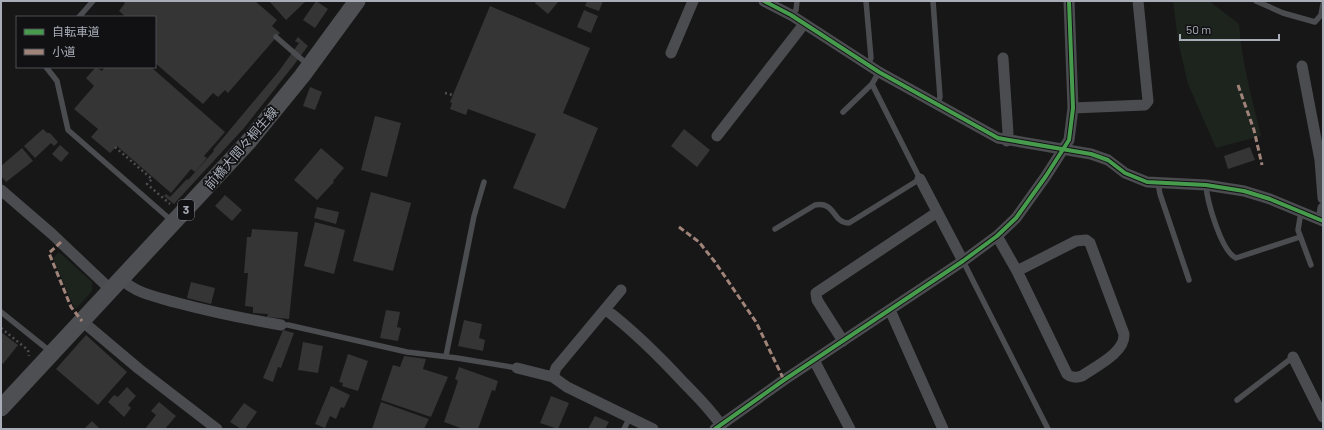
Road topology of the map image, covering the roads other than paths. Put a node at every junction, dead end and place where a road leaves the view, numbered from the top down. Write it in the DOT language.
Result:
graph roads {
  1 [pos="93,1"];
  2 [pos="357,1"];
  3 [pos="692,1"];
  4 [pos="764,1"];
  5 [pos="797,1"];
  6 [pos="866,1"];
  7 [pos="933,1"];
  8 [pos="1069,1"];
  9 [pos="1138,1"];
  10 [pos="1256,1"];
  11 [pos="1323,4"];
  12 [pos="80,16"];
  13 [pos="791,16"];
  14 [pos="804,24"];
  15 [pos="276,37"];
  16 [pos="671,53"];
  17 [pos="1003,58"];
  18 [pos="868,65"];
  19 [pos="310,66"];
  20 [pos="1302,66"];
  21 [pos="47,68"];
  22 [pos="879,72"];
  23 [pos="872,84"];
  24 [pos="937,106"];
  25 [pos="1073,108"];
  26 [pos="843,112"];
  27 [pos="716,136"];
  28 [pos="1007,141"];
  29 [pos="1064,149"];
  30 [pos="920,179"];
  31 [pos="484,182"];
  32 [pos="1158,183"];
  33 [pos="1206,185"];
  34 [pos="1,190"];
  35 [pos="1323,198"];
  36 [pos="1323,208"];
  37 [pos="1301,212"];
  38 [pos="936,213"];
  39 [pos="174,216"];
  40 [pos="1322,220"];
  41 [pos="775,229"];
  42 [pos="997,236"];
  43 [pos="1300,237"];
  44 [pos="963,261"];
  45 [pos="1311,265"];
  46 [pos="1018,271"];
  47 [pos="1189,280"];
  48 [pos="116,285"];
  49 [pos="621,290"];
  50 [pos="605,308"];
  51 [pos="890,310"];
  52 [pos="1,312"];
  53 [pos="82,321"];
  54 [pos="281,325"];
  55 [pos="843,341"];
  56 [pos="52,353"];
  57 [pos="446,356"];
  58 [pos="1293,357"];
  59 [pos="814,360"];
  60 [pos="517,368"];
  61 [pos="553,377"];
  62 [pos="1237,400"];
  63 [pos="1,408"];
  64 [pos="630,417"];
  65 [pos="1323,417"];
  66 [pos="718,427"];
  67 [pos="217,429"];
  68 [pos="624,429"];
  69 [pos="653,429"];
  70 [pos="850,429"];
  71 [pos="944,429"];
  72 [pos="1048,429"];
  1 -- 12 [label="lane"];
  2 -- 19 [label="main road, 前橋大間々桐生線 / 3"];
  3 -- 16 [label="street"];
  4 -- 13 [label="street"];
  5 -- 13 [label="lane"];
  6 -- 18 [label="lane"];
  7 -- 24 [label="lane"];
  8 -- 25 [label="street"];
  9 -- 25 [label="street"];
  10 -- 11 [label="lane"];
  13 -- 14 [label="street"];
  14 -- 18 [label="street"];
  14 -- 27 [label="street"];
  15 -- 19 [label="lane"];
  17 -- 28 [label="street"];
  18 -- 22 [label="street"];
  19 -- 39 [label="main road, 前橋大間々桐生線 / 3"];
  20 -- 35 [label="street"];
  21 -- 39 [label="lane"];
  22 -- 23 [label="lane"];
  22 -- 24 [label="street"];
  23 -- 26 [label="lane"];
  23 -- 30 [label="lane"];
  24 -- 28 [label="street"];
  25 -- 29 [label="street"];
  28 -- 29 [label="street"];
  29 -- 32 [label="street"];
  29 -- 42 [label="street"];
  30 -- 38 [label="street"];
  30 -- 41 [label="lane"];
  31 -- 57 [label="lane"];
  32 -- 33 [label="street"];
  32 -- 47 [label="lane"];
  33 -- 37 [label="street"];
  33 -- 43 [label="lane"];
  34 -- 48 [label="street"];
  36 -- 40 [label="street"];
  37 -- 40 [label="street"];
  37 -- 43 [label="lane"];
  38 -- 44 [label="street"];
  38 -- 55 [label="street"];
  39 -- 48 [label="main road, 前橋大間々桐生線 / 3"];
  42 -- 44 [label="street"];
  42 -- 46 [label="street"];
  43 -- 45 [label="lane"];
  44 -- 51 [label="street"];
  44 -- 72 [label="lane"];
  46 -- 46 [label="street"];
  48 -- 53 [label="main road, 前橋大間々桐生線 / 3"];
  48 -- 54 [label="street"];
  49 -- 50 [label="street"];
  50 -- 61 [label="street"];
  50 -- 66 [label="street"];
  51 -- 55 [label="street"];
  51 -- 71 [label="street"];
  52 -- 56 [label="lane"];
  53 -- 56 [label="main road, 前橋大間々桐生線 / 3"];
  53 -- 67 [label="street"];
  54 -- 57 [label="lane"];
  55 -- 59 [label="street"];
  56 -- 63 [label="main road, 前橋大間々桐生線 / 3"];
  57 -- 60 [label="lane"];
  58 -- 62 [label="lane"];
  58 -- 65 [label="street"];
  59 -- 66 [label="street"];
  59 -- 70 [label="street"];
  60 -- 61 [label="street"];
  61 -- 64 [label="street"];
  64 -- 68 [label="lane"];
  64 -- 69 [label="street"];
}
